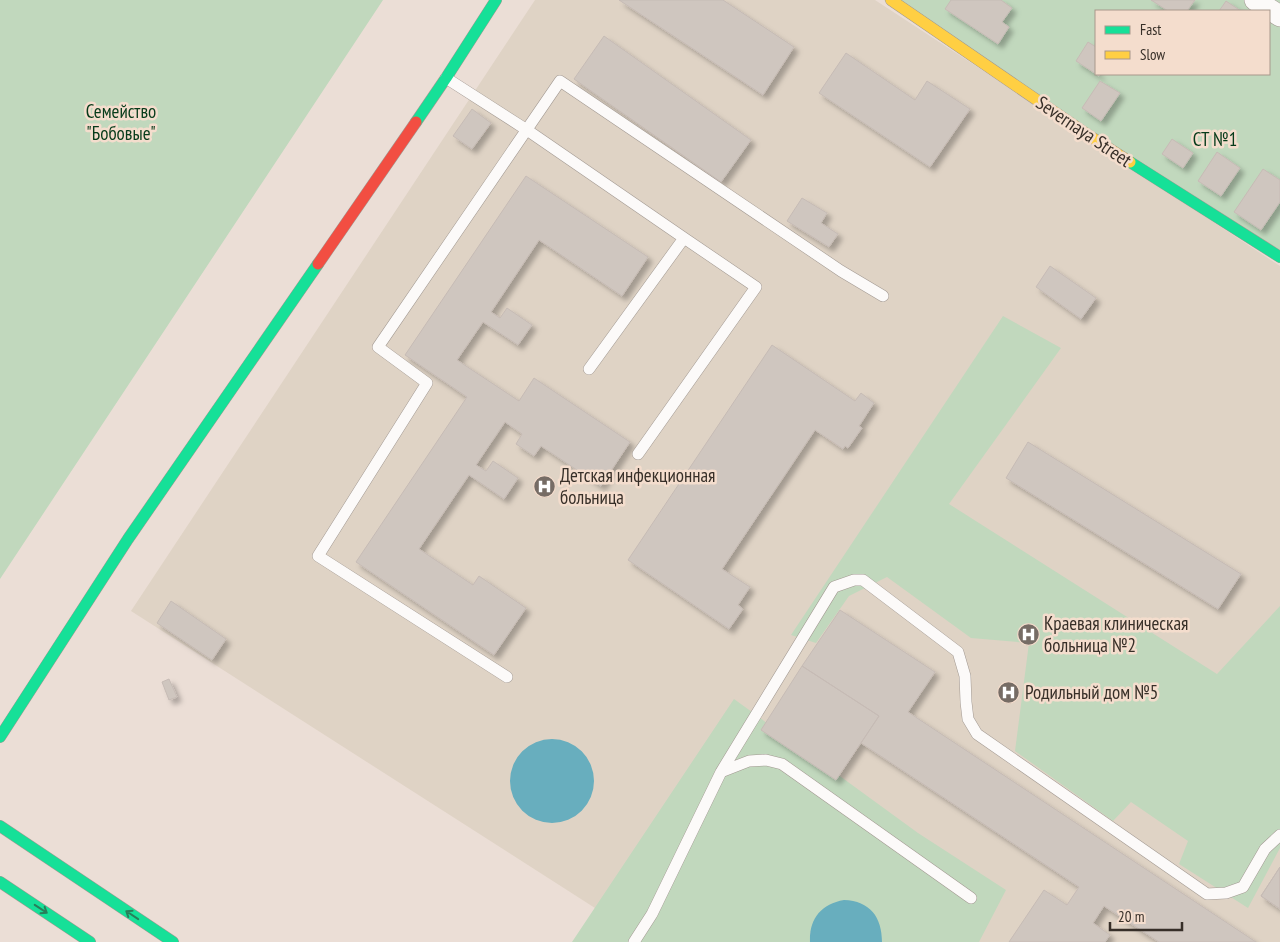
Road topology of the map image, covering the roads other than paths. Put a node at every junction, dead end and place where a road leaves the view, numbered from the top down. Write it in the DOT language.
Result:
graph roads {
  1 [pos="496,0"];
  2 [pos="891,0"];
  3 [pos="1255,0"];
  4 [pos="1280,16"];
  5 [pos="446,78"];
  6 [pos="527,130"];
  7 [pos="684,238"];
  8 [pos="1280,257"];
  9 [pos="883,296"];
  10 [pos="589,369"];
  11 [pos="638,454"];
  12 [pos="507,677"];
  13 [pos="0,737"];
  14 [pos="722,772"];
  15 [pos="0,826"];
  16 [pos="1280,835"];
  17 [pos="0,882"];
  18 [pos="971,898"];
  19 [pos="90,942"];
  20 [pos="173,942"];
  21 [pos="634,942"];
  1 -- 5 [label="main road"];
  2 -- 8 [label="main road, Severnaya Street"];
  3 -- 4 [label="street"];
  5 -- 6 [label="lane"];
  5 -- 13 [label="main road"];
  6 -- 7 [label="lane"];
  6 -- 9 [label="lane"];
  6 -- 12 [label="lane"];
  7 -- 10 [label="lane"];
  7 -- 11 [label="lane"];
  14 -- 16 [label="lane"];
  14 -- 18 [label="lane"];
  14 -- 21 [label="lane"];
  20 -- 15 [label="main road, one-way"];
  17 -- 19 [label="main road, one-way"];
}
